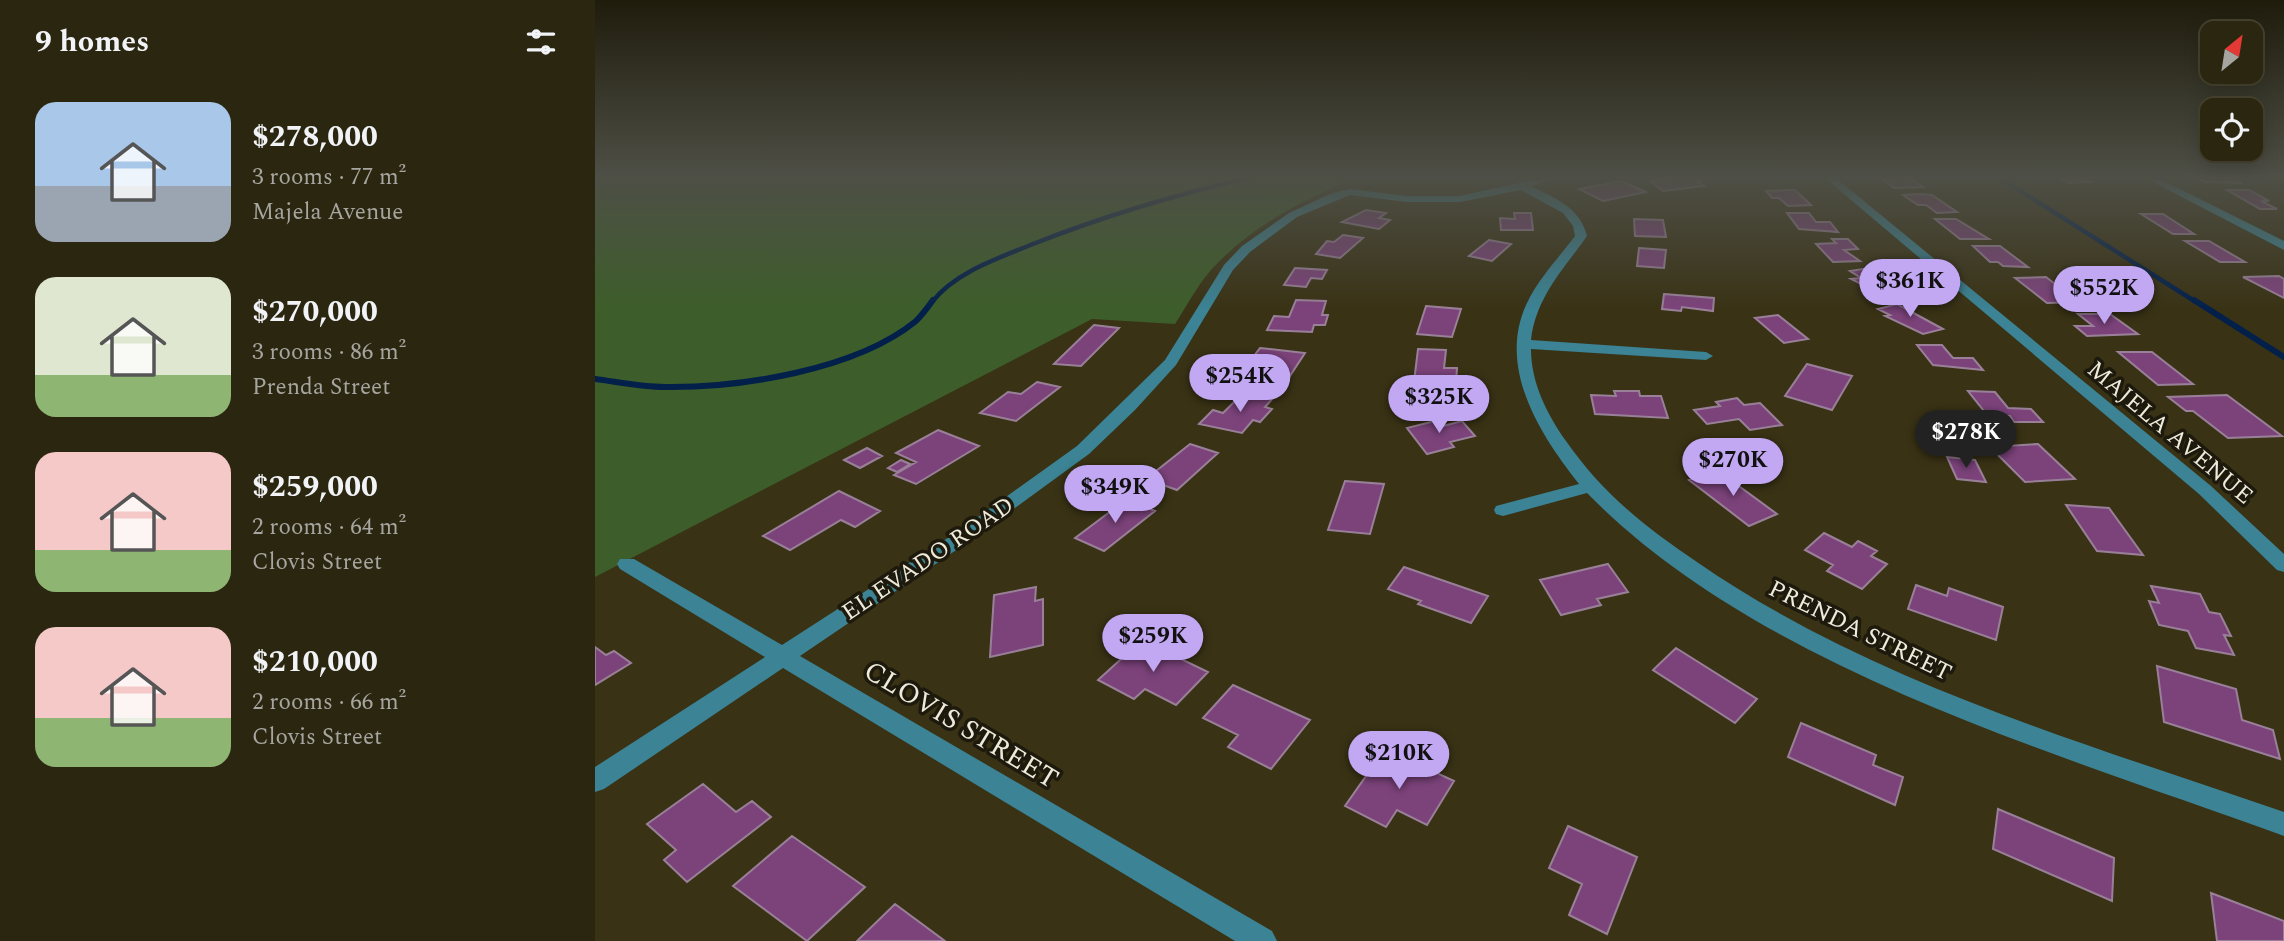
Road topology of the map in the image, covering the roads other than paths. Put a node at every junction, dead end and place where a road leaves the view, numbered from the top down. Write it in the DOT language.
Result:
graph roads {
  1 [pos="1283,222"];
  2 [pos="1578,222"];
  3 [pos="1883,222"];
  4 [pos="2237,222"];
  5 [pos="2284,246"];
  6 [pos="1523,344"];
  7 [pos="1706,356"];
  8 [pos="1590,487"];
  9 [pos="1503,510"];
  10 [pos="627,564"];
  11 [pos="2284,565"];
  12 [pos="784,656"];
  13 [pos="595,781"];
  14 [pos="2284,824"];
  15 [pos="1262,941"];
  1 -- 12 [label="street, EL EVADO ROAD"];
  2 -- 6 [label="street, PRENDA STREET"];
  3 -- 11 [label="street, MAJELA AVENUE"];
  4 -- 5 [label="street"];
  6 -- 7 [label="street"];
  6 -- 8 [label="street, PRENDA STREET"];
  8 -- 9 [label="street"];
  8 -- 14 [label="street, PRENDA STREET"];
  10 -- 12 [label="street, CLOVIS STREET"];
  12 -- 13 [label="street, EL EVADO ROAD"];
  12 -- 15 [label="street, CLOVIS STREET"];
}
